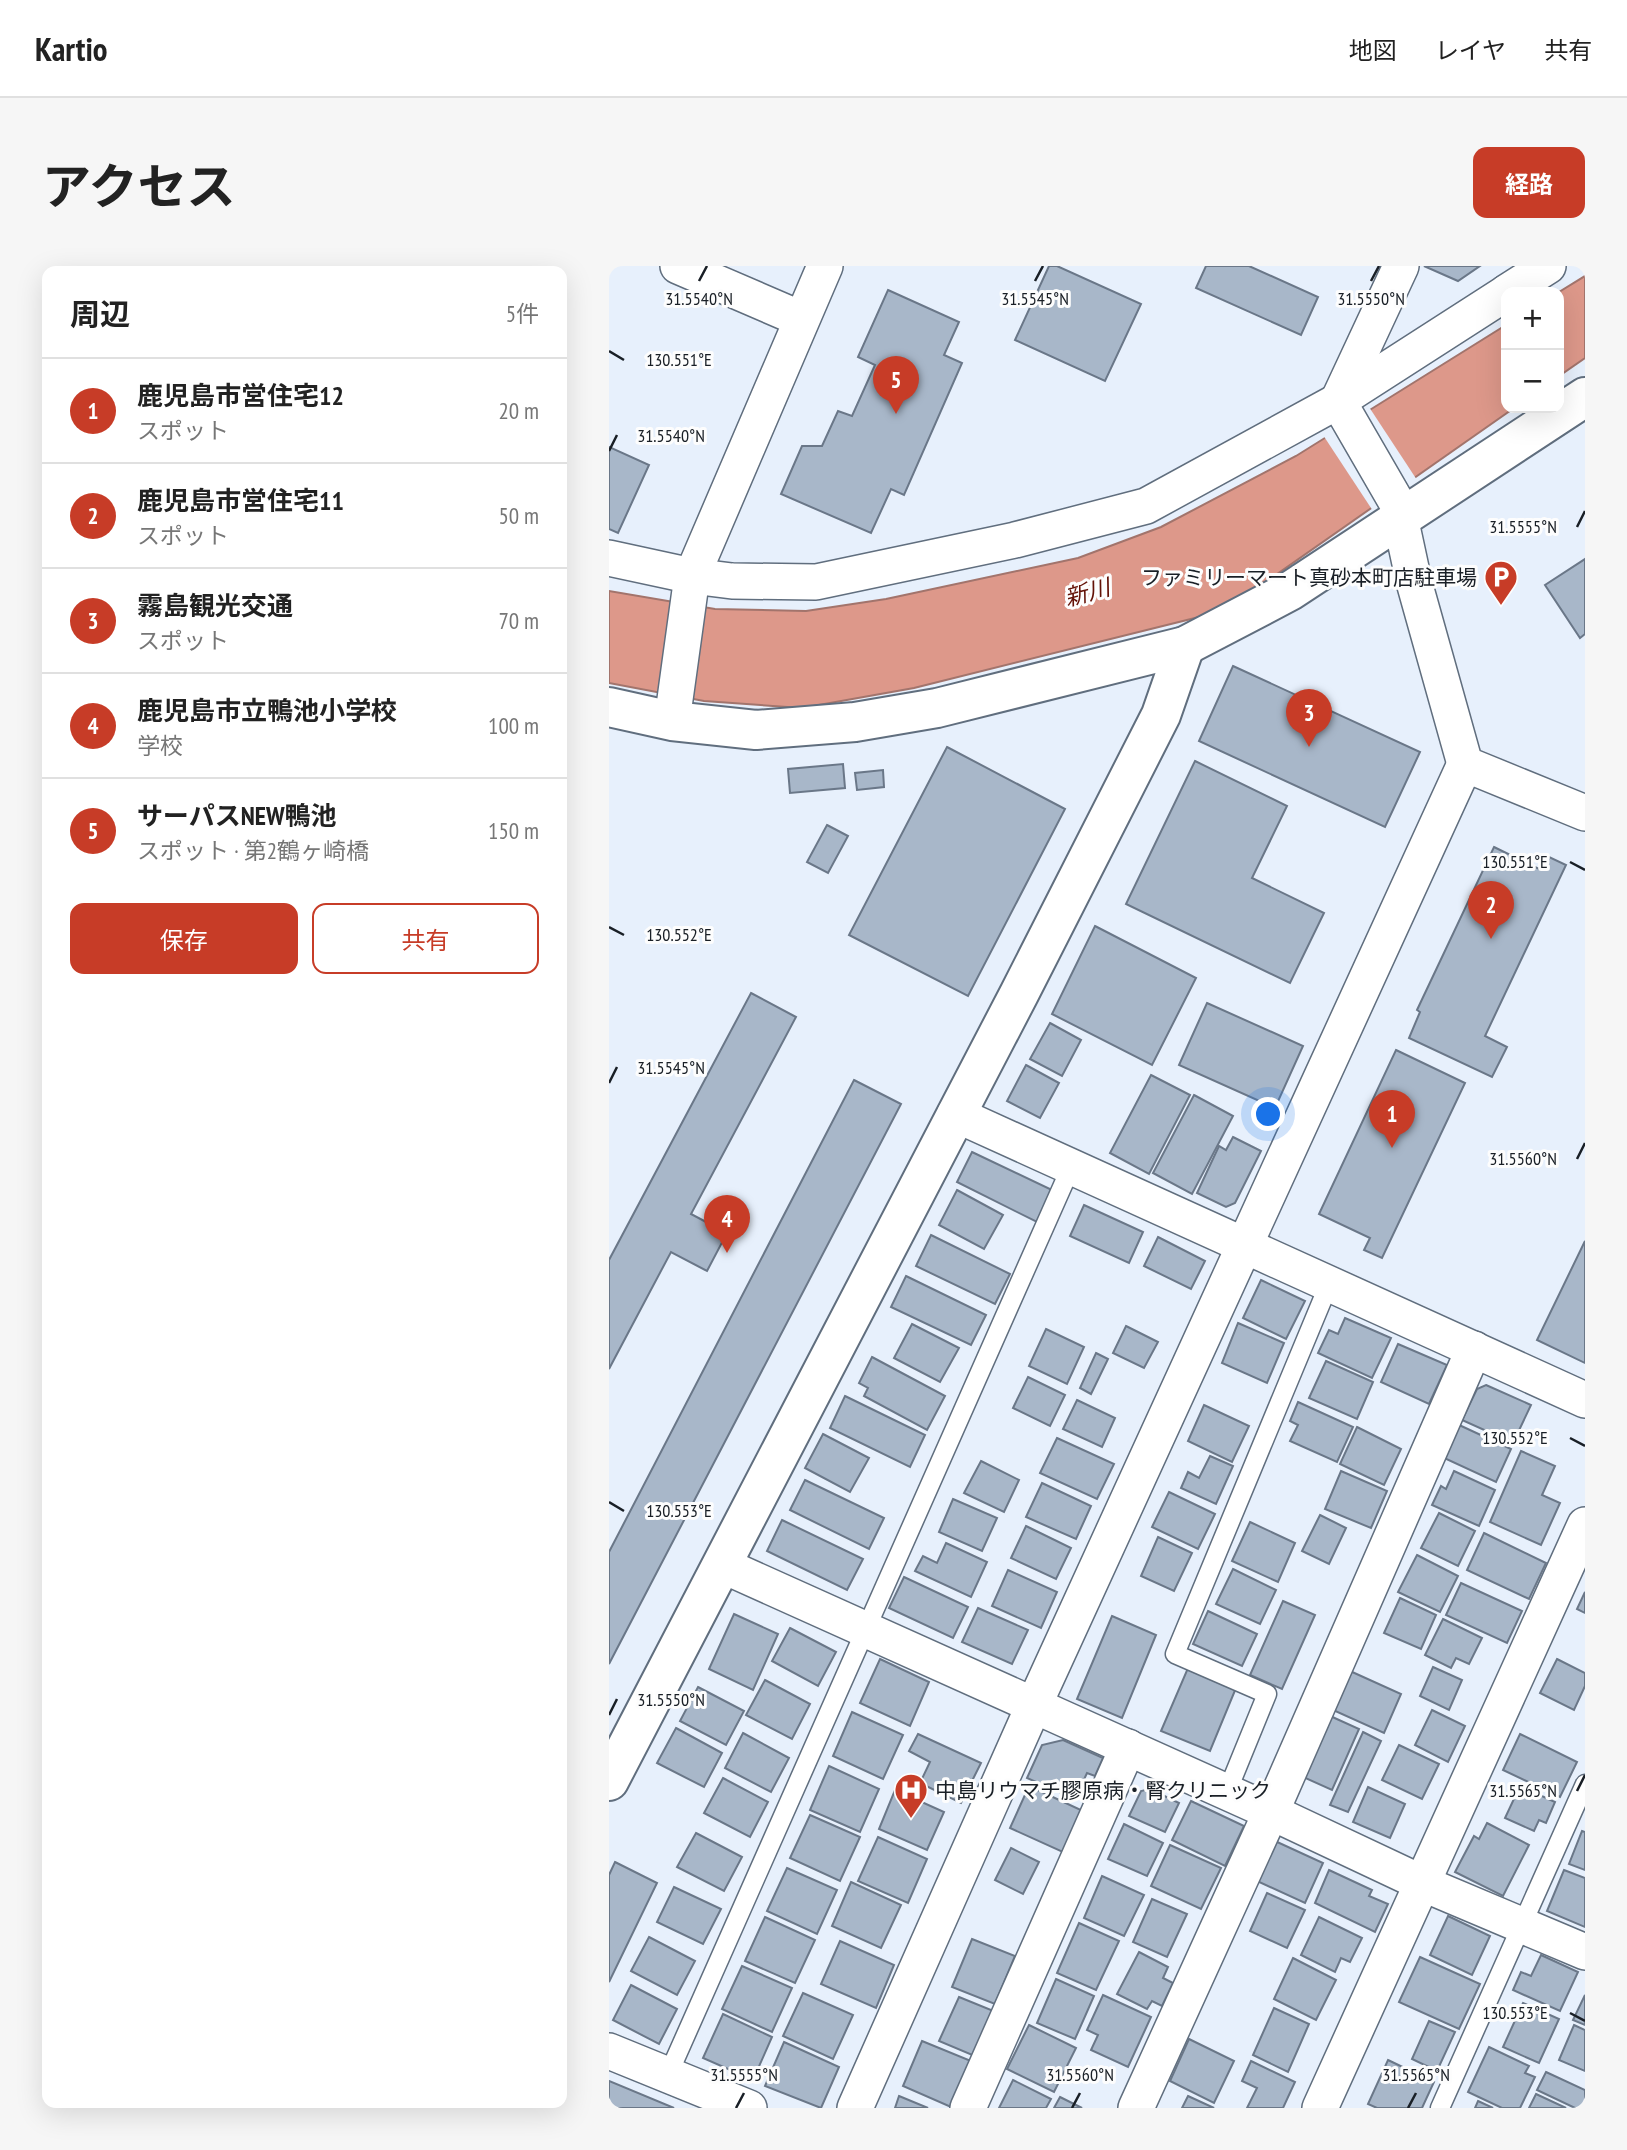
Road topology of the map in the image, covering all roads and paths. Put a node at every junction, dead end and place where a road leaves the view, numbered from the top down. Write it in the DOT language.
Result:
graph roads {
  1 [pos="678,266"];
  2 [pos="825,266"];
  3 [pos="1401,266"];
  4 [pos="1548,266"];
  5 [pos="1515,287"];
  6 [pos="1501,296"];
  7 [pos="801,319"];
  8 [pos="1585,397"];
  9 [pos="1342,409"];
  10 [pos="1399,510"];
  11 [pos="609,558"];
  12 [pos="691,584"];
  13 [pos="1185,646"];
  14 [pos="609,707"];
  15 [pos="673,712"];
  16 [pos="1465,764"];
  17 [pos="1585,813"];
  18 [pos="955,1114"];
  19 [pos="1071,1167"];
  20 [pos="1247,1246"];
  21 [pos="1329,1284"];
  22 [pos="1473,1349"];
  23 [pos="1585,1400"];
  24 [pos="1585,1525"];
  25 [pos="722,1565"];
  26 [pos="863,1628"];
  27 [pos="1034,1705"];
  28 [pos="1128,1747"];
  29 [pos="609,1781"];
  30 [pos="1585,1784"];
  31 [pos="1227,1792"];
  32 [pos="1271,1812"];
  33 [pos="1424,1884"];
  34 [pos="1522,1923"];
  35 [pos="1585,1952"];
  36 [pos="609,2051"];
  37 [pos="667,2075"];
  38 [pos="749,2108"];
  39 [pos="855,2108"];
  40 [pos="968,2108"];
  41 [pos="1136,2108"];
  42 [pos="1320,2108"];
  43 [pos="1440,2108"];
  1 -- 7 [label="street"];
  2 -- 7 [label="street"];
  3 -- 9 [label="street"];
  4 -- 5 [label="street"];
  6 -- 9 [label="street"];
  7 -- 12 [label="street"];
  8 -- 10 [label="street"];
  9 -- 10 [label="street"];
  9 -- 12 [label="street"];
  10 -- 13 [label="street"];
  10 -- 16 [label="street"];
  11 -- 12 [label="street"];
  12 -- 15 [label="street"];
  13 -- 15 [label="street"];
  13 -- 18 [label="street"];
  14 -- 15 [label="street"];
  16 -- 17 [label="street"];
  16 -- 20 [label="street"];
  18 -- 19 [label="street"];
  18 -- 25 [label="street"];
  19 -- 20 [label="street"];
  19 -- 26 [label="lane"];
  20 -- 21 [label="street"];
  20 -- 27 [label="street"];
  21 -- 22 [label="street"];
  21 -- 31 [label="lane"];
  22 -- 23 [label="street"];
  22 -- 32 [label="street"];
  24 -- 33 [label="street"];
  25 -- 26 [label="street"];
  25 -- 29 [label="street"];
  26 -- 27 [label="street"];
  26 -- 37 [label="lane"];
  27 -- 28 [label="street"];
  27 -- 39 [label="street"];
  28 -- 31 [label="street"];
  28 -- 40 [label="street"];
  30 -- 34 [label="lane"];
  31 -- 32 [label="street"];
  32 -- 33 [label="street"];
  32 -- 41 [label="street"];
  33 -- 34 [label="street"];
  33 -- 42 [label="street"];
  34 -- 35 [label="street"];
  34 -- 43 [label="lane"];
  36 -- 37 [label="street"];
  37 -- 38 [label="street"];
}
